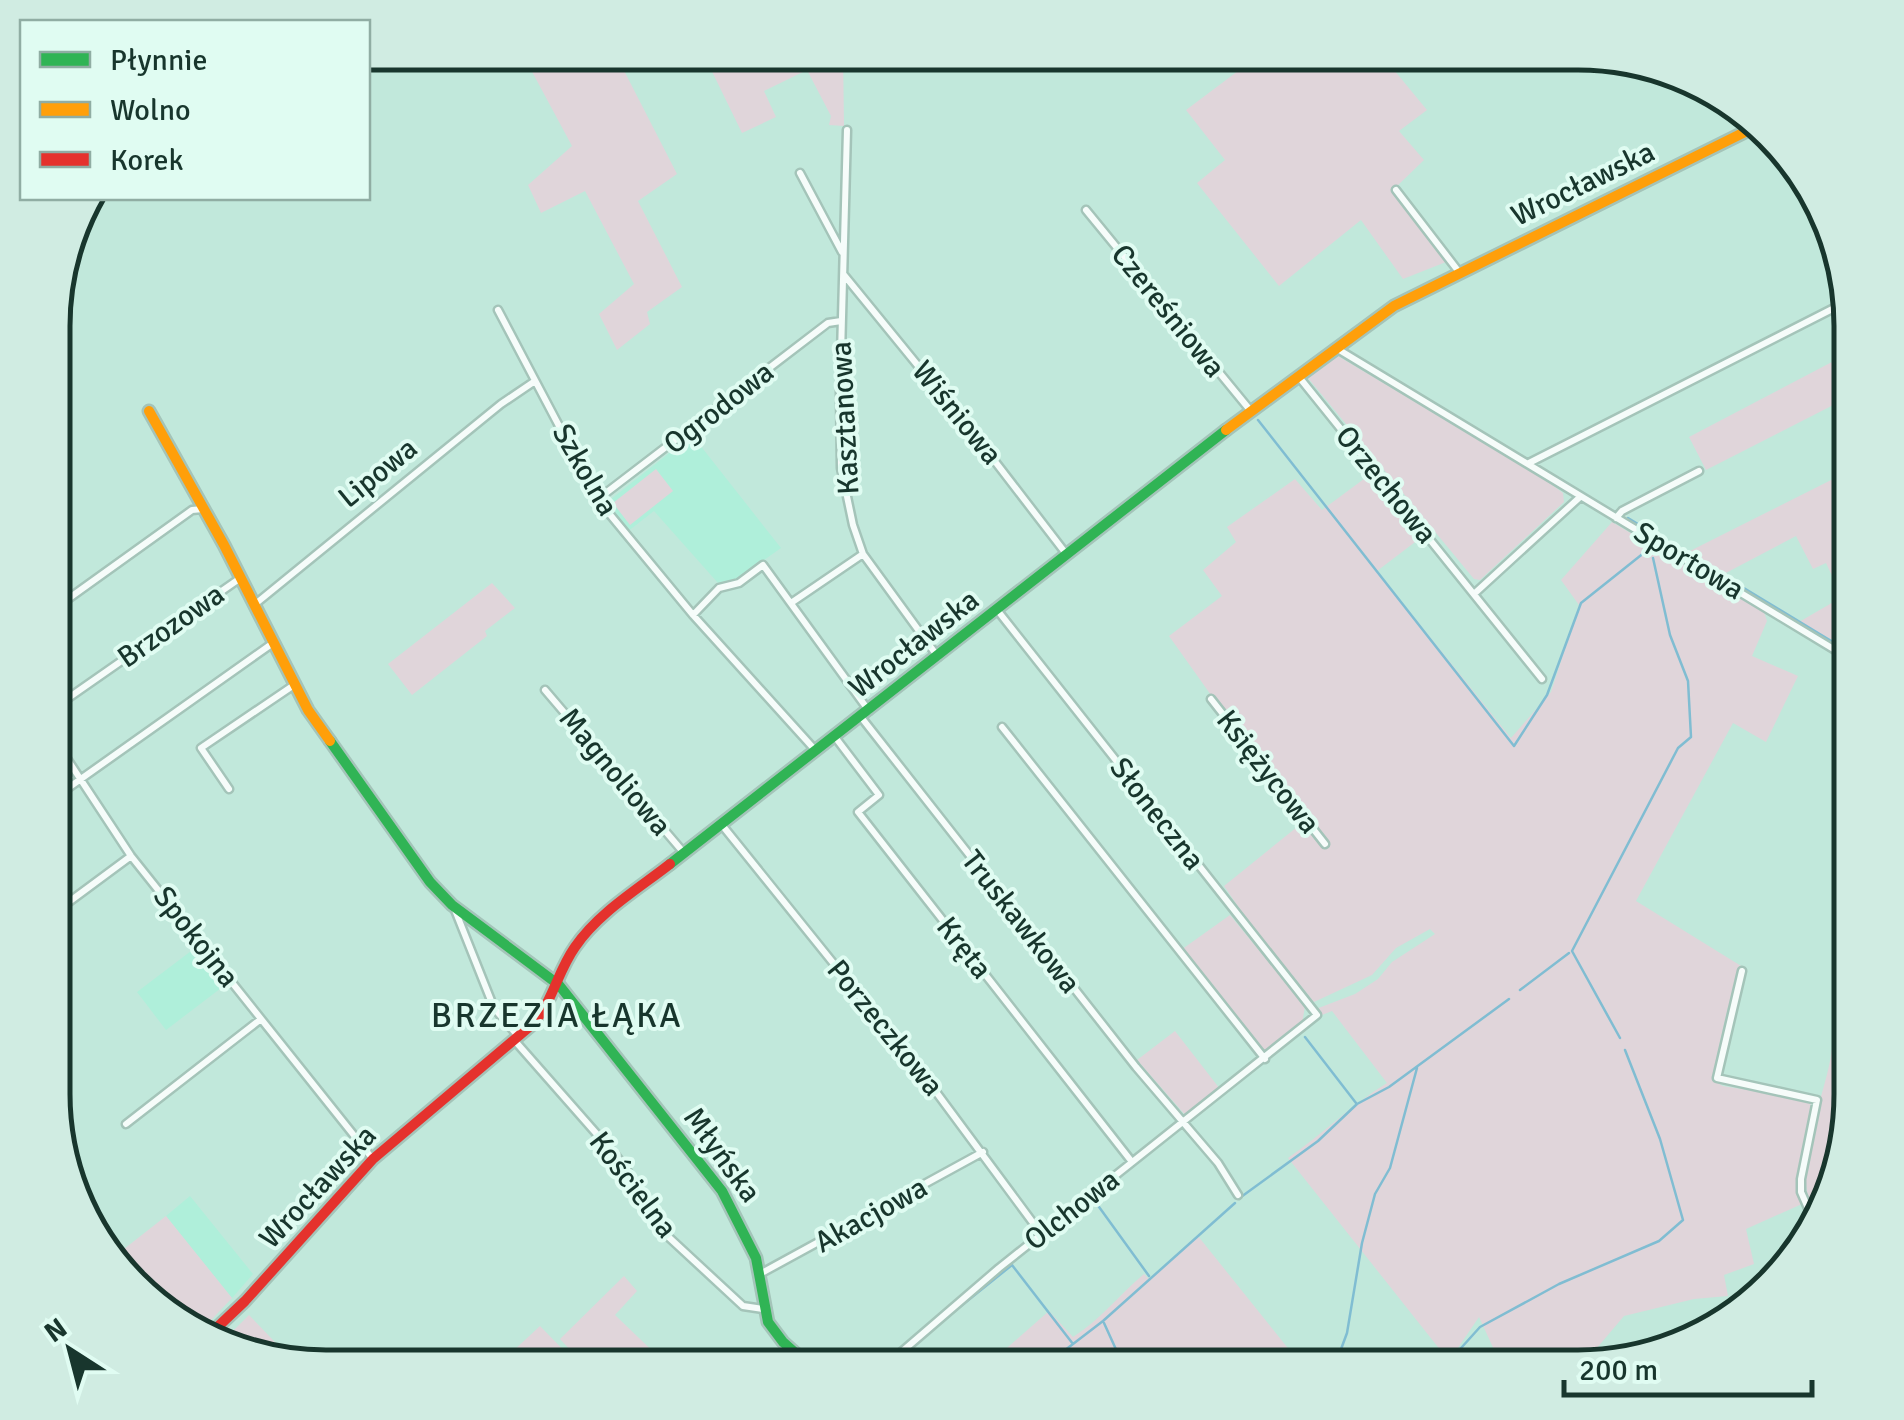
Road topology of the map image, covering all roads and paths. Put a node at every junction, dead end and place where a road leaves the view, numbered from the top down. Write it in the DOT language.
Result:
graph roads {
  1 [pos="847,130"];
  2 [pos="1745,132"];
  3 [pos="800,173"];
  4 [pos="1396,190"];
  5 [pos="1086,210"];
  6 [pos="843,253"];
  7 [pos="1459,272"];
  8 [pos="843,274"];
  9 [pos="1833,309"];
  10 [pos="498,310"];
  11 [pos="841,320"];
  12 [pos="1335,348"];
  13 [pos="1298,376"];
  14 [pos="534,381"];
  15 [pos="149,411"];
  16 [pos="1250,412"];
  17 [pos="1528,464"];
  18 [pos="1699,470"];
  19 [pos="1580,497"];
  20 [pos="598,500"];
  21 [pos="202,509"];
  22 [pos="1616,518"];
  23 [pos="863,554"];
  24 [pos="1067,556"];
  25 [pos="239,580"];
  26 [pos="1474,594"];
  27 [pos="70,597"];
  28 [pos="791,603"];
  29 [pos="253,606"];
  30 [pos="998,611"];
  31 [pos="693,615"];
  32 [pos="273,644"];
  33 [pos="1833,649"];
  34 [pos="938,658"];
  35 [pos="1542,679"];
  36 [pos="294,684"];
  37 [pos="546,690"];
  38 [pos="70,697"];
  39 [pos="1212,699"];
  40 [pos="865,714"];
  41 [pos="1002,727"];
  42 [pos="835,737"];
  43 [pos="816,752"];
  44 [pos="71,761"];
  45 [pos="82,777"];
  46 [pos="71,786"];
  47 [pos="229,789"];
  48 [pos="722,825"];
  49 [pos="1325,844"];
  50 [pos="685,854"];
  51 [pos="131,856"];
  52 [pos="71,900"];
  53 [pos="452,905"];
  54 [pos="1742,971"];
  55 [pos="559,986"];
  56 [pos="1317,1015"];
  57 [pos="261,1019"];
  58 [pos="517,1039"];
  59 [pos="1264,1059"];
  60 [pos="126,1124"];
  61 [pos="1183,1125"];
  62 [pos="983,1152"];
  63 [pos="373,1159"];
  64 [pos="1132,1162"];
  65 [pos="1238,1195"];
  66 [pos="1807,1208"];
  67 [pos="1042,1234"];
  68 [pos="758,1275"];
  69 [pos="764,1309"];
  70 [pos="218,1326"];
  71 [pos="792,1349"];
  72 [pos="905,1349"];
  1 -- 6 [label="street, Kasztanowa"];
  2 -- 7 [label="street, Wrocławska"];
  3 -- 6 [label="street"];
  4 -- 7 [label="street"];
  5 -- 16 [label="street, Czereśniowa"];
  6 -- 8 [label="street, Kasztanowa"];
  7 -- 12 [label="street, Wrocławska"];
  8 -- 11 [label="street, Kasztanowa"];
  8 -- 24 [label="street, Wiśniowa"];
  9 -- 17 [label="street"];
  10 -- 14 [label="street, Szkolna"];
  11 -- 20 [label="street, Ogrodowa"];
  11 -- 23 [label="street, Kasztanowa"];
  12 -- 13 [label="street, Wrocławska"];
  12 -- 17 [label="street, Sportowa"];
  13 -- 16 [label="street, Wrocławska"];
  13 -- 26 [label="street, Orzechowa"];
  14 -- 20 [label="street, Szkolna"];
  14 -- 29 [label="street, Lipowa"];
  15 -- 21 [label="street"];
  16 -- 24 [label="street, Wrocławska"];
  17 -- 19 [label="street, Sportowa"];
  18 -- 22 [label="street"];
  19 -- 22 [label="street, Sportowa"];
  19 -- 26 [label="street"];
  20 -- 31 [label="street, Szkolna"];
  21 -- 25 [label="street"];
  21 -- 27 [label="street"];
  22 -- 33 [label="street, Sportowa"];
  23 -- 28 [label="street"];
  23 -- 34 [label="street, Kasztanowa"];
  24 -- 30 [label="street, Wrocławska"];
  25 -- 29 [label="street"];
  25 -- 38 [label="street, Brzozowa"];
  26 -- 35 [label="street, Orzechowa"];
  28 -- 31 [label="street, Truskawkowa"];
  28 -- 40 [label="street, Truskawkowa"];
  29 -- 32 [label="street"];
  30 -- 34 [label="street, Wrocławska"];
  30 -- 56 [label="street, Słoneczna"];
  31 -- 43 [label="street, Szkolna"];
  32 -- 36 [label="street"];
  32 -- 45 [label="street"];
  34 -- 40 [label="street, Wrocławska"];
  36 -- 47 [label="street"];
  36 -- 53 [label="street"];
  37 -- 50 [label="street, Magnoliowa"];
  39 -- 49 [label="street, Księżycowa"];
  40 -- 42 [label="street, Wrocławska"];
  40 -- 61 [label="street, Truskawkowa"];
  41 -- 59 [label="street"];
  42 -- 43 [label="street, Wrocławska"];
  42 -- 64 [label="street, Kręta"];
  43 -- 48 [label="street, Wrocławska"];
  44 -- 45 [label="street, Spokojna"];
  45 -- 46 [label="street"];
  45 -- 51 [label="street, Spokojna"];
  48 -- 50 [label="street, Wrocławska"];
  48 -- 62 [label="street, Porzeczkowa"];
  50 -- 55 [label="street, Wrocławska"];
  51 -- 52 [label="street"];
  51 -- 57 [label="street, Spokojna"];
  53 -- 55 [label="street"];
  53 -- 58 [label="street"];
  54 -- 66 [label="street"];
  55 -- 58 [label="street, Wrocławska"];
  55 -- 68 [label="street, Młyńska"];
  56 -- 59 [label="street, Olchowa"];
  57 -- 60 [label="street"];
  57 -- 63 [label="street, Spokojna"];
  58 -- 63 [label="street, Wrocławska"];
  58 -- 69 [label="street, Kościelna"];
  59 -- 61 [label="street, Olchowa"];
  61 -- 64 [label="street, Olchowa"];
  61 -- 65 [label="street, Truskawkowa"];
  62 -- 67 [label="street, Porzeczkowa"];
  62 -- 68 [label="street, Akacjowa"];
  63 -- 70 [label="street, Wrocławska"];
  64 -- 67 [label="street, Olchowa"];
  67 -- 72 [label="street, Olchowa"];
  68 -- 69 [label="street, Młyńska"];
  69 -- 71 [label="street, Młyńska"];
}
